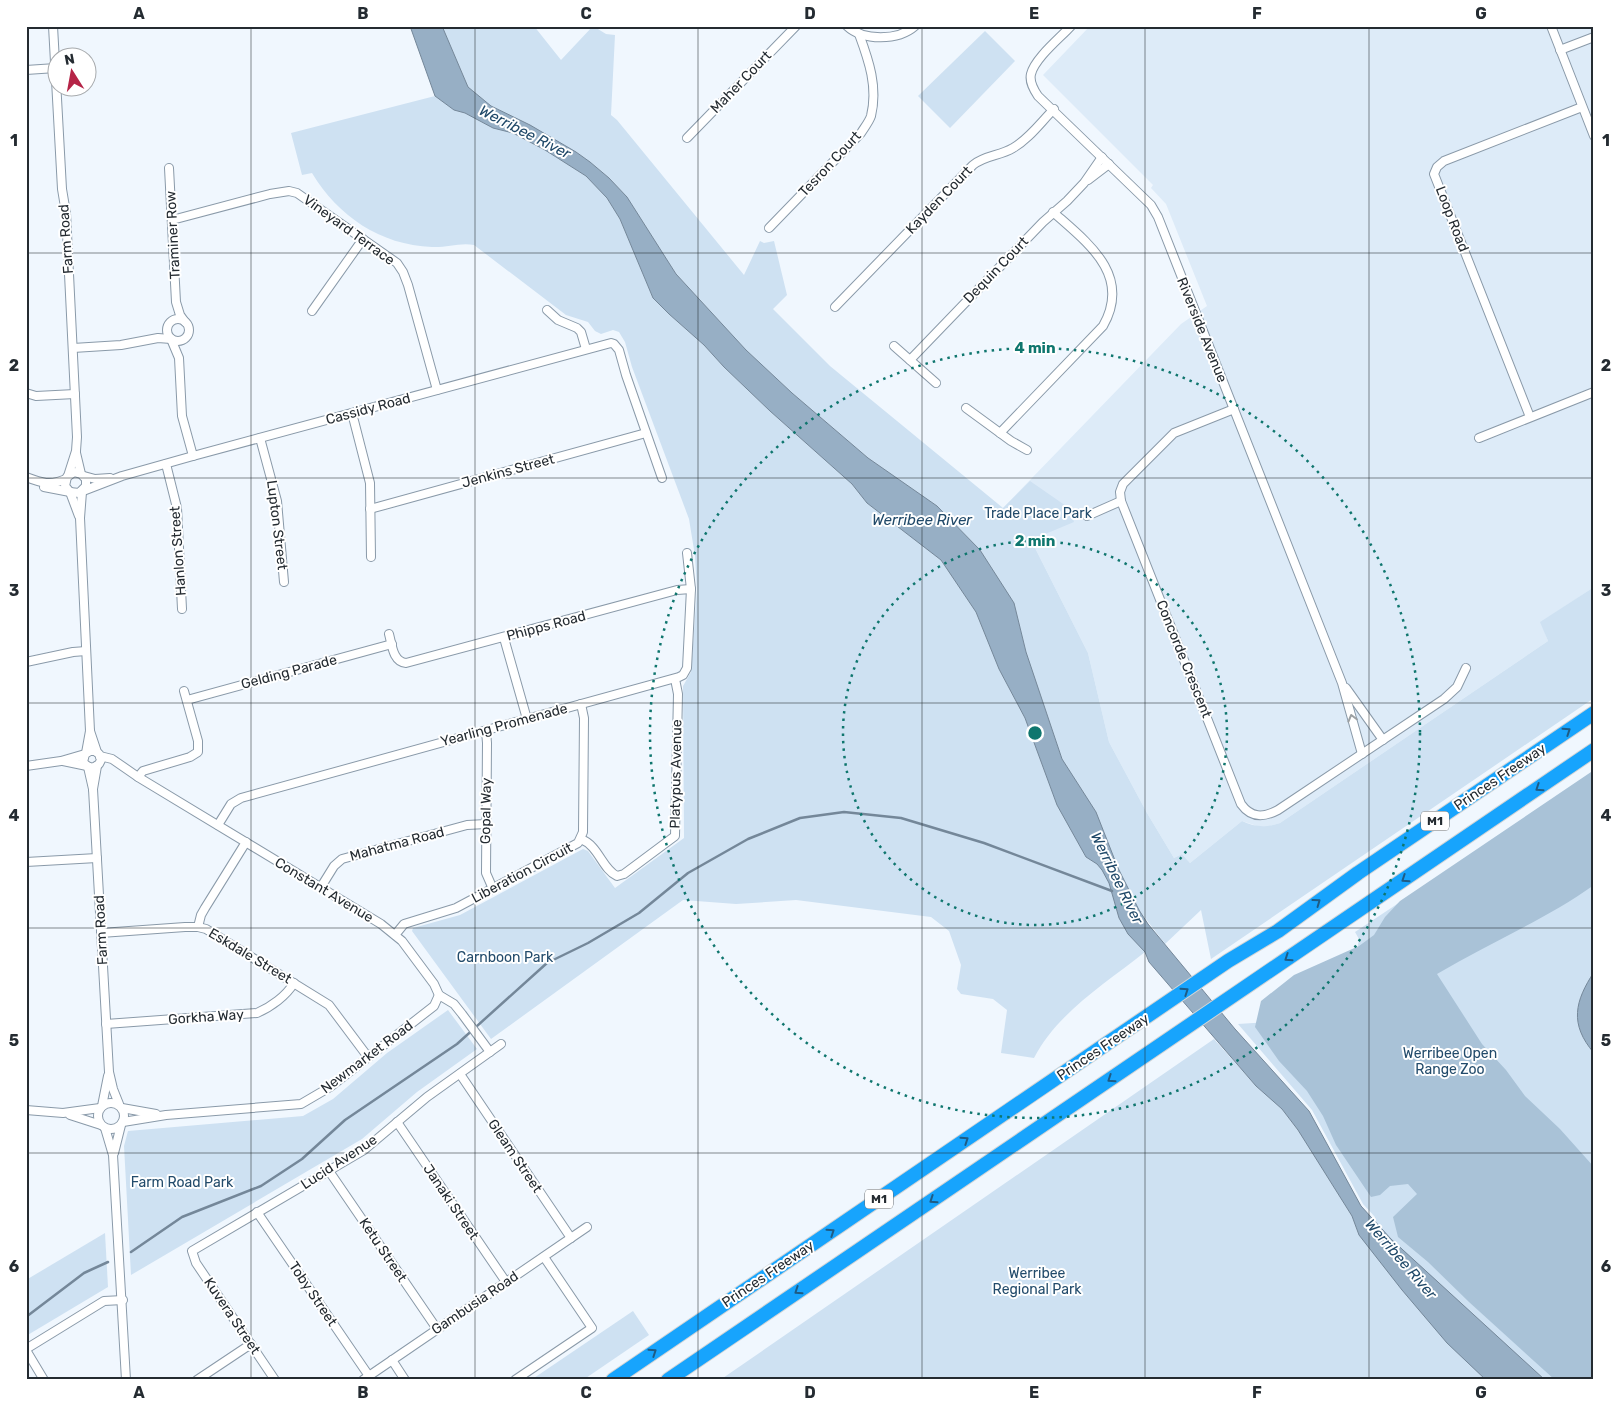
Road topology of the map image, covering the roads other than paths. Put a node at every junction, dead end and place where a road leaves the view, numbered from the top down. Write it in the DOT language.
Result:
graph roads {
  1 [pos="54,26"];
  2 [pos="796,26"];
  3 [pos="847,26"];
  4 [pos="915,26"];
  5 [pos="1071,26"];
  6 [pos="1551,26"];
  7 [pos="859,34"];
  8 [pos="1594,37"];
  9 [pos="55,48"];
  10 [pos="1560,50"];
  11 [pos="48,69"];
  12 [pos="26,70"];
  13 [pos="57,98"];
  14 [pos="1582,107"];
  15 [pos="1054,109"];
  16 [pos="1594,136"];
  17 [pos="687,138"];
  18 [pos="1102,157"];
  19 [pos="1109,164"];
  20 [pos="169,168"];
  21 [pos="1084,183"];
  22 [pos="1053,212"];
  23 [pos="172,220"];
  24 [pos="769,228"];
  25 [pos="363,239"];
  26 [pos="176,302"];
  27 [pos="835,307"];
  28 [pos="548,310"];
  29 [pos="312,311"];
  30 [pos="185,322"];
  31 [pos="169,324"];
  32 [pos="186,338"];
  33 [pos="148,339"];
  34 [pos="171,339"];
  35 [pos="894,346"];
  36 [pos="72,348"];
  37 [pos="586,349"];
  38 [pos="179,358"];
  39 [pos="910,360"];
  40 [pos="936,383"];
  41 [pos="437,390"];
  42 [pos="1594,392"];
  43 [pos="26,393"];
  44 [pos="75,394"];
  45 [pos="966,408"];
  46 [pos="1234,409"];
  47 [pos="352,413"];
  48 [pos="1530,418"];
  49 [pos="646,433"];
  50 [pos="1000,433"];
  51 [pos="260,438"];
  52 [pos="1479,438"];
  53 [pos="1027,450"];
  54 [pos="76,451"];
  55 [pos="193,456"];
  56 [pos="166,464"];
  57 [pos="83,475"];
  58 [pos="122,476"];
  59 [pos="26,477"];
  60 [pos="67,477"];
  61 [pos="662,478"];
  62 [pos="37,481"];
  63 [pos="70,492"];
  64 [pos="82,492"];
  65 [pos="1121,502"];
  66 [pos="370,509"];
  67 [pos="1087,516"];
  68 [pos="80,518"];
  69 [pos="687,554"];
  70 [pos="371,557"];
  71 [pos="284,582"];
  72 [pos="691,589"];
  73 [pos="182,609"];
  74 [pos="389,634"];
  75 [pos="504,638"];
  76 [pos="392,644"];
  77 [pos="86,651"];
  78 [pos="26,662"];
  79 [pos="1466,668"];
  80 [pos="675,679"];
  81 [pos="1342,683"];
  82 [pos="184,691"];
  83 [pos="187,700"];
  84 [pos="581,704"];
  85 [pos="1594,713"];
  86 [pos="527,719"];
  87 [pos="486,730"];
  88 [pos="90,731"];
  89 [pos="1383,740"];
  90 [pos="1594,750"];
  91 [pos="85,754"];
  92 [pos="98,754"];
  93 [pos="1362,754"];
  94 [pos="62,761"];
  95 [pos="26,766"];
  96 [pos="98,766"];
  97 [pos="122,766"];
  98 [pos="87,767"];
  99 [pos="138,777"];
  100 [pos="93,789"];
  101 [pos="486,824"];
  102 [pos="218,825"];
  103 [pos="581,839"];
  104 [pos="246,842"];
  105 [pos="97,858"];
  106 [pos="26,862"];
  107 [pos="321,888"];
  108 [pos="493,889"];
  109 [pos="198,927"];
  110 [pos="102,933"];
  111 [pos="395,935"];
  112 [pos="294,983"];
  113 [pos="438,995"];
  114 [pos="106,1024"];
  115 [pos="501,1044"];
  116 [pos="490,1052"];
  117 [pos="368,1056"];
  118 [pos="109,1072"];
  119 [pos="460,1074"];
  120 [pos="121,1106"];
  121 [pos="101,1107"];
  122 [pos="26,1110"];
  123 [pos="63,1113"];
  124 [pos="166,1115"];
  125 [pos="397,1122"];
  126 [pos="122,1124"];
  127 [pos="103,1126"];
  128 [pos="113,1154"];
  129 [pos="329,1170"];
  130 [pos="257,1212"];
  131 [pos="587,1227"];
  132 [pos="571,1238"];
  133 [pos="192,1251"];
  134 [pos="544,1257"];
  135 [pos="506,1282"];
  136 [pos="123,1300"];
  137 [pos="437,1329"];
  138 [pos="251,1344"];
  139 [pos="26,1350"];
  140 [pos="392,1360"];
  141 [pos="366,1378"];
  142 [pos="44,1380"];
  143 [pos="126,1380"];
  144 [pos="197,1380"];
  145 [pos="275,1380"];
  146 [pos="405,1380"];
  147 [pos="516,1380"];
  148 [pos="613,1380"];
  149 [pos="668,1380"];
  1 -- 9 [label="street, Farm Road"];
  2 -- 17 [label="street, Maher Court"];
  3 -- 7 [label="street"];
  4 -- 7 [label="street"];
  5 -- 15 [label="street, Riverside Avenue"];
  6 -- 10 [label="street"];
  7 -- 24 [label="street, Tesron Court"];
  8 -- 10 [label="street"];
  10 -- 14 [label="street"];
  11 -- 12 [label="street"];
  13 -- 36 [label="street, Farm Road"];
  14 -- 16 [label="street"];
  14 -- 48 [label="street, Loop Road"];
  15 -- 18 [label="street, Riverside Avenue"];
  15 -- 27 [label="street, Kayden Court"];
  18 -- 19 [label="street, Riverside Avenue"];
  18 -- 21 [label="street, Dequin Court"];
  19 -- 21 [label="street, Dequin Court"];
  19 -- 46 [label="street, Riverside Avenue"];
  20 -- 23 [label="street, Traminer Row"];
  21 -- 22 [label="street, Dequin Court"];
  22 -- 39 [label="street, Dequin Court"];
  22 -- 50 [label="street"];
  23 -- 25 [label="street, Vineyard Terrace"];
  23 -- 26 [label="street, Traminer Row"];
  25 -- 29 [label="street"];
  25 -- 41 [label="street, Vineyard Terrace"];
  26 -- 30 [label="street, Traminer Row"];
  26 -- 31 [label="street, Traminer Row"];
  28 -- 37 [label="street"];
  30 -- 31 [label="street"];
  30 -- 32 [label="street"];
  31 -- 33 [label="street"];
  31 -- 34 [label="street"];
  32 -- 34 [label="street"];
  32 -- 38 [label="street"];
  33 -- 34 [label="street"];
  33 -- 36 [label="street"];
  34 -- 38 [label="street"];
  35 -- 39 [label="street"];
  36 -- 44 [label="street, Farm Road"];
  37 -- 41 [label="street, Cassidy Road"];
  37 -- 49 [label="street, Cassidy Road"];
  38 -- 55 [label="street"];
  39 -- 40 [label="street"];
  41 -- 47 [label="street, Cassidy Road"];
  42 -- 48 [label="street"];
  43 -- 44 [label="street"];
  44 -- 54 [label="street, Farm Road"];
  45 -- 50 [label="street"];
  46 -- 65 [label="street"];
  46 -- 81 [label="street, Riverside Avenue"];
  47 -- 51 [label="street, Cassidy Road"];
  47 -- 66 [label="street"];
  48 -- 52 [label="street"];
  49 -- 61 [label="street"];
  49 -- 66 [label="street, Jenkins Street"];
  50 -- 53 [label="street"];
  51 -- 55 [label="street, Cassidy Road"];
  51 -- 71 [label="street, Lupton Street"];
  54 -- 57 [label="street, Farm Road"];
  54 -- 60 [label="street, Farm Road"];
  55 -- 56 [label="street, Cassidy Road"];
  56 -- 58 [label="street, Cassidy Road"];
  56 -- 73 [label="street, Hanlon Street"];
  57 -- 58 [label="street, Cassidy Road"];
  57 -- 60 [label="street"];
  57 -- 64 [label="street"];
  58 -- 64 [label="street, Cassidy Road"];
  59 -- 62 [label="street"];
  60 -- 62 [label="street"];
  60 -- 63 [label="street"];
  62 -- 63 [label="street"];
  63 -- 64 [label="street"];
  63 -- 68 [label="street"];
  64 -- 68 [label="street"];
  65 -- 67 [label="street"];
  65 -- 93 [label="street, Concorde Crescent"];
  66 -- 70 [label="street"];
  68 -- 77 [label="street"];
  69 -- 72 [label="street"];
  72 -- 75 [label="street, Phipps Road"];
  72 -- 80 [label="street"];
  74 -- 76 [label="street"];
  75 -- 76 [label="street, Phipps Road"];
  75 -- 86 [label="street"];
  76 -- 83 [label="street, Gelding Parade"];
  77 -- 78 [label="street"];
  77 -- 88 [label="street"];
  79 -- 89 [label="street, Concorde Crescent"];
  80 -- 84 [label="street, Yearling Promenade"];
  80 -- 103 [label="street, Platypus Avenue"];
  81 -- 89 [label="street, Riverside Avenue"];
  93 -- 81 [label="street, Riverside Avenue, one-way"];
  82 -- 83 [label="street"];
  83 -- 99 [label="street"];
  84 -- 86 [label="street, Yearling Promenade"];
  84 -- 103 [label="street, Liberation Circuit"];
  148 -- 85 [label="highway, Princes Freeway / M1, one-way"];
  86 -- 87 [label="street, Yearling Promenade"];
  87 -- 101 [label="street, Gopal Way"];
  87 -- 102 [label="street, Yearling Promenade"];
  88 -- 91 [label="street"];
  88 -- 92 [label="street"];
  89 -- 93 [label="street, Concorde Crescent"];
  90 -- 149 [label="highway, M1, one-way"];
  91 -- 92 [label="street"];
  91 -- 94 [label="street"];
  91 -- 98 [label="street"];
  92 -- 96 [label="street"];
  92 -- 97 [label="street, Constant Avenue"];
  94 -- 95 [label="street"];
  94 -- 98 [label="street"];
  96 -- 97 [label="street"];
  96 -- 98 [label="street"];
  96 -- 100 [label="street, Farm Road"];
  97 -- 99 [label="street, Constant Avenue"];
  98 -- 100 [label="street, Farm Road"];
  99 -- 102 [label="street, Constant Avenue"];
  100 -- 105 [label="street, Farm Road"];
  101 -- 107 [label="street, Mahatma Road"];
  101 -- 108 [label="street, Gopal Way"];
  102 -- 104 [label="street, Constant Avenue"];
  103 -- 108 [label="street, Liberation Circuit"];
  104 -- 107 [label="street, Constant Avenue"];
  104 -- 109 [label="street"];
  105 -- 106 [label="street"];
  105 -- 110 [label="street, Farm Road"];
  107 -- 111 [label="street, Constant Avenue"];
  108 -- 111 [label="street, Liberation Circuit"];
  109 -- 110 [label="street, Eskdale Street"];
  109 -- 112 [label="street, Eskdale Street"];
  110 -- 114 [label="street, Farm Road"];
  111 -- 113 [label="street, Constant Avenue"];
  112 -- 114 [label="street, Gorkha Way"];
  112 -- 117 [label="street, Eskdale Street"];
  113 -- 116 [label="street"];
  113 -- 117 [label="street, Newmarket Road"];
  114 -- 118 [label="street, Farm Road"];
  115 -- 116 [label="street, Lucid Avenue"];
  116 -- 119 [label="street, Lucid Avenue"];
  117 -- 124 [label="street, Newmarket Road"];
  118 -- 120 [label="street, Farm Road"];
  118 -- 121 [label="street, Farm Road"];
  119 -- 125 [label="street, Lucid Avenue"];
  119 -- 132 [label="street, Gleam Street"];
  120 -- 121 [label="street"];
  120 -- 124 [label="street, Newmarket Road"];
  120 -- 126 [label="street"];
  121 -- 123 [label="street"];
  121 -- 127 [label="street"];
  122 -- 123 [label="street"];
  123 -- 127 [label="street"];
  124 -- 126 [label="street, Newmarket Road"];
  125 -- 129 [label="street, Lucid Avenue"];
  125 -- 135 [label="street, Janaki Street"];
  126 -- 127 [label="street"];
  126 -- 128 [label="street"];
  127 -- 128 [label="street"];
  128 -- 136 [label="street"];
  129 -- 130 [label="street, Lucid Avenue"];
  129 -- 137 [label="street, Ketu Street"];
  130 -- 133 [label="street, Lucid Avenue"];
  130 -- 141 [label="street, Toby Street"];
  131 -- 132 [label="street, Gambusia Road"];
  132 -- 134 [label="street, Gambusia Road"];
  133 -- 138 [label="street, Kuvera Street"];
  134 -- 135 [label="street, Gambusia Road"];
  134 -- 147 [label="street"];
  135 -- 137 [label="street, Gambusia Road"];
  136 -- 139 [label="street"];
  136 -- 143 [label="street"];
  137 -- 140 [label="street, Gambusia Road"];
  138 -- 144 [label="street"];
  138 -- 145 [label="street, Kuvera Street"];
  139 -- 142 [label="street"];
  140 -- 141 [label="street, Gambusia Road"];
  140 -- 146 [label="street"];
}
